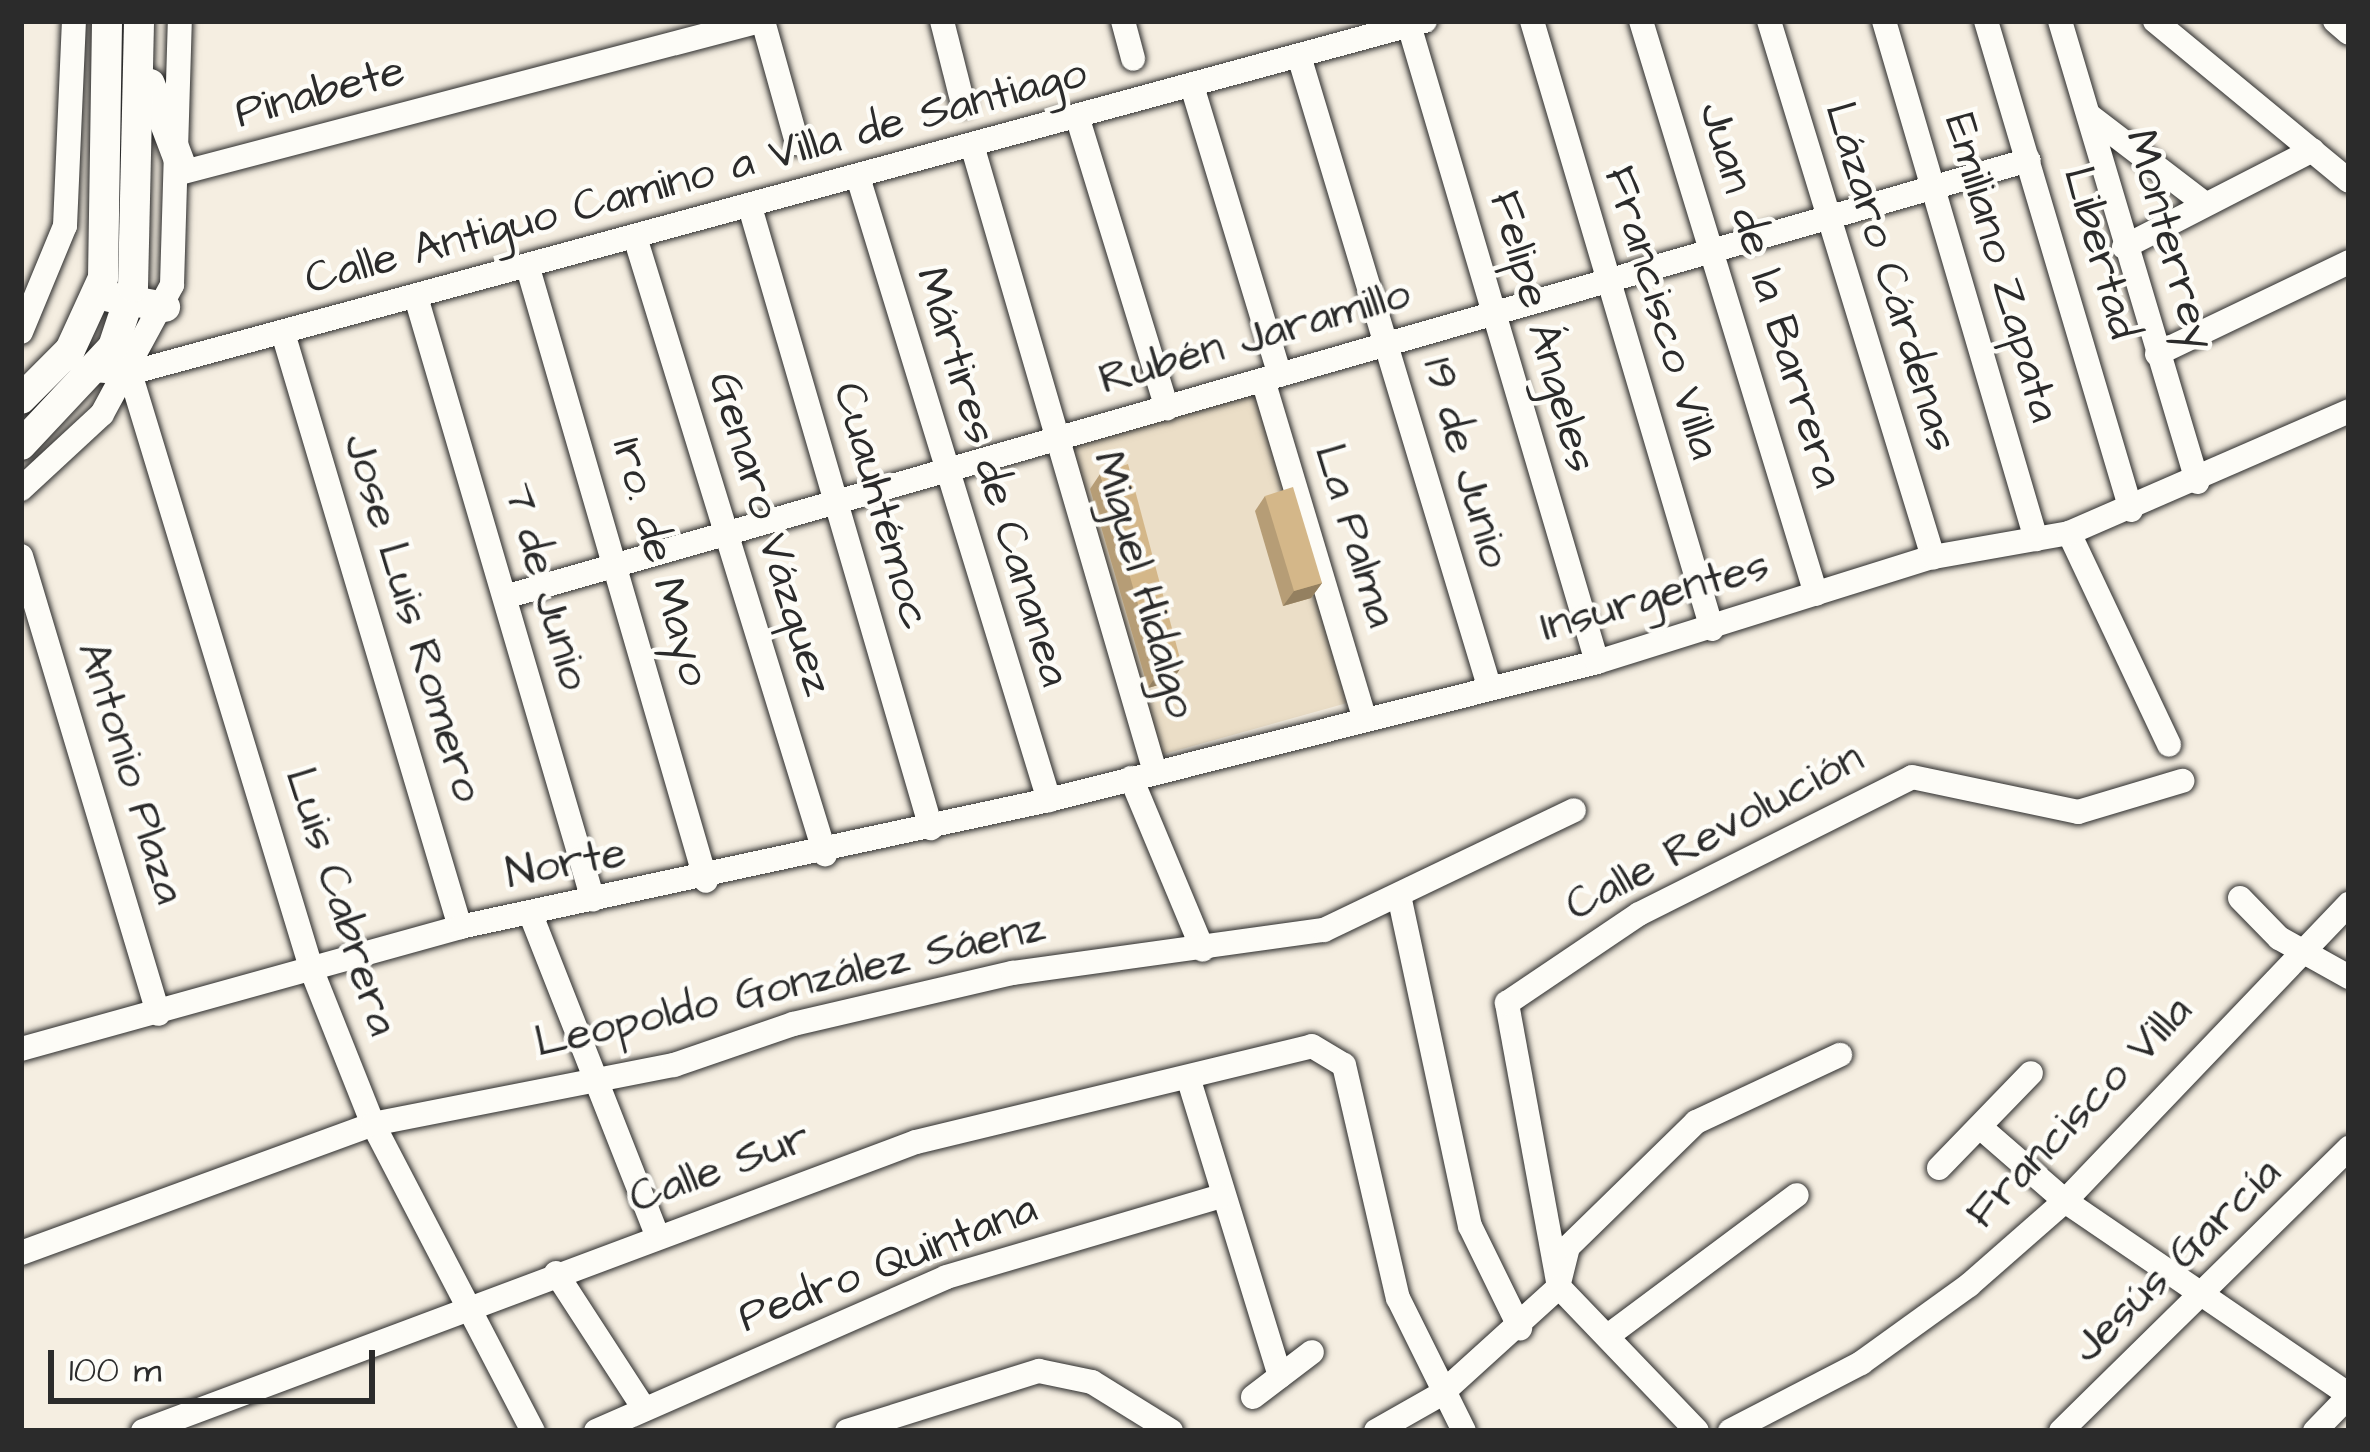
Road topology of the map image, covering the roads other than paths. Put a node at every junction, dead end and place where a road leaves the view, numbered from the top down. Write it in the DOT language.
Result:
graph roads {
  1 [pos="74,21"];
  2 [pos="107,21"];
  3 [pos="139,21"];
  4 [pos="180,21"];
  5 [pos="762,21"];
  6 [pos="942,21"];
  7 [pos="1123,21"];
  8 [pos="1532,21"];
  9 [pos="1641,21"];
  10 [pos="1769,21"];
  11 [pos="1884,21"];
  12 [pos="1986,21"];
  13 [pos="2060,21"];
  14 [pos="2156,21"];
  15 [pos="2335,21"];
  16 [pos="1417,23"];
  17 [pos="2349,32"];
  18 [pos="1298,56"];
  19 [pos="139,57"];
  20 [pos="1133,59"];
  21 [pos="1192,86"];
  22 [pos="963,104"];
  23 [pos="1077,116"];
  24 [pos="2090,116"];
  25 [pos="797,143"];
  26 [pos="972,145"];
  27 [pos="2313,150"];
  28 [pos="2029,160"];
  29 [pos="180,168"];
  30 [pos="858,177"];
  31 [pos="2349,182"];
  32 [pos="1935,184"];
  33 [pos="2201,201"];
  34 [pos="750,207"];
  35 [pos="1826,215"];
  36 [pos="635,238"];
  37 [pos="1712,245"];
  38 [pos="2124,247"];
  39 [pos="2349,262"];
  40 [pos="528,268"];
  41 [pos="1606,278"];
  42 [pos="99,292"];
  43 [pos="416,297"];
  44 [pos="129,303"];
  45 [pos="165,307"];
  46 [pos="1492,314"];
  47 [pos="21,332"];
  48 [pos="283,333"];
  49 [pos="1386,344"];
  50 [pos="2157,354"];
  51 [pos="56,368"];
  52 [pos="95,370"];
  53 [pos="130,373"];
  54 [pos="1271,377"];
  55 [pos="21,383"];
  56 [pos="21,399"];
  57 [pos="1167,408"];
  58 [pos="2349,411"];
  59 [pos="1056,439"];
  60 [pos="21,445"];
  61 [pos="944,469"];
  62 [pos="2197,482"];
  63 [pos="21,489"];
  64 [pos="836,501"];
  65 [pos="2131,510"];
  66 [pos="727,533"];
  67 [pos="2069,533"];
  68 [pos="2036,539"];
  69 [pos="21,556"];
  70 [pos="1933,557"];
  71 [pos="618,567"];
  72 [pos="1816,594"];
  73 [pos="505,597"];
  74 [pos="1712,629"];
  75 [pos="1597,662"];
  76 [pos="1490,686"];
  77 [pos="1364,716"];
  78 [pos="2169,745"];
  79 [pos="1143,775"];
  80 [pos="2182,782"];
  81 [pos="1049,800"];
  82 [pos="1574,810"];
  83 [pos="931,828"];
  84 [pos="825,854"];
  85 [pos="706,880"];
  86 [pos="2240,898"];
  87 [pos="592,900"];
  88 [pos="1400,900"];
  89 [pos="2349,904"];
  90 [pos="531,915"];
  91 [pos="460,927"];
  92 [pos="2296,949"];
  93 [pos="1202,950"];
  94 [pos="313,971"];
  95 [pos="2349,977"];
  96 [pos="158,1014"];
  97 [pos="21,1049"];
  98 [pos="1840,1055"];
  99 [pos="2031,1072"];
  100 [pos="1188,1077"];
  101 [pos="592,1084"];
  102 [pos="374,1124"];
  103 [pos="1980,1127"];
  104 [pos="2349,1148"];
  105 [pos="1939,1168"];
  106 [pos="1797,1195"];
  107 [pos="1218,1197"];
  108 [pos="2066,1201"];
  109 [pos="657,1235"];
  110 [pos="21,1253"];
  111 [pos="556,1273"];
  112 [pos="1559,1287"];
  113 [pos="2203,1300"];
  114 [pos="467,1317"];
  115 [pos="1520,1328"];
  116 [pos="1609,1335"];
  117 [pos="1312,1352"];
  118 [pos="1280,1376"];
  119 [pos="1441,1394"];
  120 [pos="2349,1395"];
  121 [pos="1253,1397"];
  122 [pos="643,1407"];
  123 [pos="143,1431"];
  124 [pos="533,1431"];
  125 [pos="596,1431"];
  126 [pos="847,1431"];
  127 [pos="1171,1431"];
  128 [pos="1376,1431"];
  129 [pos="1464,1431"];
  130 [pos="1697,1431"];
  131 [pos="1730,1431"];
  132 [pos="2062,1431"];
  133 [pos="2314,1431"];
  1 -- 47 [label="street"];
  2 -- 42 [label="main road"];
  3 -- 19 [label="main road"];
  4 -- 29 [label="street"];
  5 -- 25 [label="street"];
  5 -- 29 [label="street, Pinabete"];
  6 -- 22 [label="street"];
  7 -- 20 [label="street"];
  8 -- 41 [label="street, Francisco Villa"];
  9 -- 37 [label="street, Juan de la Barrera"];
  10 -- 35 [label="street, Lázaro Cárdenas"];
  11 -- 32 [label="street, Emiliano Zapata"];
  12 -- 28 [label="street, Libertad"];
  13 -- 24 [label="street, Monterrey"];
  14 -- 27 [label="street"];
  15 -- 17 [label="street"];
  16 -- 18 [label="street, Calle Antiguo Camino a Villa de Santiago"];
  16 -- 46 [label="street, Felipe Ángeles"];
  18 -- 21 [label="street, Calle Antiguo Camino a Villa de Santiago"];
  18 -- 49 [label="street, 19 de Junio"];
  19 -- 29 [label="main road"];
  19 -- 44 [label="main road"];
  21 -- 23 [label="street, Calle Antiguo Camino a Villa de Santiago"];
  21 -- 54 [label="street, La Palma"];
  23 -- 26 [label="street, Calle Antiguo Camino a Villa de Santiago"];
  23 -- 57 [label="street"];
  24 -- 33 [label="street"];
  24 -- 38 [label="street, Monterrey"];
  26 -- 30 [label="street, Calle Antiguo Camino a Villa de Santiago"];
  26 -- 59 [label="street, Miguel Hidalgo"];
  27 -- 31 [label="street"];
  27 -- 33 [label="street"];
  28 -- 32 [label="street, Rubén Jaramillo"];
  28 -- 65 [label="street, Libertad"];
  29 -- 45 [label="street"];
  30 -- 34 [label="street, Calle Antiguo Camino a Villa de Santiago"];
  30 -- 61 [label="street, Mártires de Cananea"];
  32 -- 35 [label="street, Rubén Jaramillo"];
  32 -- 68 [label="street, Emiliano Zapata"];
  33 -- 38 [label="street"];
  34 -- 36 [label="street, Calle Antiguo Camino a Villa de Santiago"];
  34 -- 64 [label="street, Cuauhtémoc"];
  35 -- 37 [label="street, Rubén Jaramillo"];
  35 -- 70 [label="street, Lázaro Cárdenas"];
  36 -- 40 [label="street, Calle Antiguo Camino a Villa de Santiago"];
  36 -- 66 [label="street, Genaro Vázquez"];
  37 -- 41 [label="street, Rubén Jaramillo"];
  37 -- 72 [label="street, Juan de la Barrera"];
  38 -- 50 [label="street, Monterrey"];
  39 -- 50 [label="street"];
  40 -- 43 [label="street, Calle Antiguo Camino a Villa de Santiago"];
  40 -- 71 [label="street, 1ro. de Mayo"];
  41 -- 46 [label="street, Rubén Jaramillo"];
  41 -- 74 [label="street, Francisco Villa"];
  42 -- 44 [label="main road"];
  42 -- 51 [label="main road"];
  43 -- 48 [label="street, Calle Antiguo Camino a Villa de Santiago"];
  43 -- 73 [label="street, 7 de Junio"];
  44 -- 45 [label="main road"];
  44 -- 52 [label="main road"];
  45 -- 53 [label="street"];
  46 -- 49 [label="street, Rubén Jaramillo"];
  46 -- 75 [label="street, Felipe Ángeles"];
  48 -- 53 [label="street, Calle Antiguo Camino a Villa de Santiago"];
  48 -- 91 [label="street, Jose Luis Romero"];
  49 -- 54 [label="street, Rubén Jaramillo"];
  49 -- 76 [label="street, 19 de Junio"];
  50 -- 62 [label="street, Monterrey"];
  51 -- 52 [label="street, Calle Antiguo Camino a Villa de Santiago"];
  51 -- 55 [label="main road"];
  51 -- 56 [label="main road"];
  52 -- 53 [label="street, Calle Antiguo Camino a Villa de Santiago"];
  52 -- 60 [label="main road"];
  53 -- 63 [label="street"];
  53 -- 94 [label="street, Luis Cabrera"];
  54 -- 57 [label="street, Rubén Jaramillo"];
  54 -- 77 [label="street, La Palma"];
  57 -- 59 [label="street, Rubén Jaramillo"];
  58 -- 62 [label="street, Insurgentes"];
  59 -- 61 [label="street, Rubén Jaramillo"];
  59 -- 79 [label="street, Miguel Hidalgo"];
  61 -- 64 [label="street, Rubén Jaramillo"];
  61 -- 81 [label="street, Mártires de Cananea"];
  62 -- 65 [label="street, Insurgentes"];
  64 -- 66 [label="street, Rubén Jaramillo"];
  64 -- 83 [label="street, Cuauhtémoc"];
  65 -- 67 [label="street, Insurgentes"];
  66 -- 71 [label="street, Rubén Jaramillo"];
  66 -- 84 [label="street, Genaro Vázquez"];
  67 -- 68 [label="street, Insurgentes"];
  67 -- 78 [label="street"];
  68 -- 70 [label="street, Insurgentes"];
  69 -- 96 [label="street, Antonio Plaza"];
  70 -- 72 [label="street, Insurgentes"];
  71 -- 73 [label="street, Rubén Jaramillo"];
  71 -- 85 [label="street, 1ro. de Mayo"];
  72 -- 74 [label="street, Insurgentes"];
  73 -- 87 [label="street, 7 de Junio"];
  74 -- 75 [label="street, Insurgentes"];
  75 -- 76 [label="street, Insurgentes"];
  76 -- 77 [label="street, Insurgentes"];
  77 -- 79 [label="street, Insurgentes"];
  79 -- 81 [label="street, Norte"];
  79 -- 93 [label="street, Miguel Hidalgo"];
  80 -- 112 [label="street, Calle Revolución"];
  81 -- 83 [label="street, Norte"];
  82 -- 88 [label="street, Leopoldo González Sáenz"];
  83 -- 84 [label="street, Norte"];
  84 -- 85 [label="street, Norte"];
  85 -- 87 [label="street, Norte"];
  86 -- 92 [label="street"];
  87 -- 90 [label="street, Norte"];
  88 -- 93 [label="street, Leopoldo González Sáenz"];
  88 -- 115 [label="street"];
  89 -- 92 [label="street, Francisco Villa"];
  90 -- 91 [label="street, Norte"];
  90 -- 101 [label="street"];
  91 -- 94 [label="street, Norte"];
  92 -- 95 [label="street"];
  92 -- 108 [label="street, Francisco Villa"];
  93 -- 101 [label="street, Leopoldo González Sáenz"];
  94 -- 96 [label="street, Norte"];
  94 -- 102 [label="street, Luis Cabrera"];
  96 -- 97 [label="street, Norte"];
  98 -- 112 [label="street"];
  99 -- 103 [label="street"];
  100 -- 107 [label="street"];
  100 -- 109 [label="street, Calle Sur"];
  100 -- 119 [label="street, Calle Sur"];
  101 -- 102 [label="street, Leopoldo González Sáenz"];
  101 -- 109 [label="street"];
  102 -- 110 [label="street, Leopoldo González Sáenz"];
  102 -- 114 [label="street, Luis Cabrera"];
  103 -- 105 [label="street"];
  103 -- 108 [label="street"];
  104 -- 113 [label="street, Jesús García"];
  106 -- 116 [label="street"];
  107 -- 118 [label="street"];
  107 -- 122 [label="street, Pedro Quintana"];
  108 -- 113 [label="street"];
  108 -- 131 [label="street, Francisco Villa"];
  109 -- 111 [label="street, Calle Sur"];
  111 -- 114 [label="street, Calle Sur"];
  111 -- 122 [label="street"];
  112 -- 115 [label="street"];
  112 -- 116 [label="street"];
  113 -- 120 [label="street"];
  113 -- 132 [label="street, Jesús García"];
  114 -- 123 [label="street, Calle Sur"];
  114 -- 124 [label="street, Luis Cabrera"];
  115 -- 119 [label="street"];
  116 -- 130 [label="street"];
  117 -- 118 [label="street"];
  118 -- 121 [label="street"];
  119 -- 128 [label="street"];
  119 -- 129 [label="street"];
  120 -- 133 [label="street"];
  122 -- 125 [label="street, Pedro Quintana"];
  126 -- 127 [label="street"];
}
